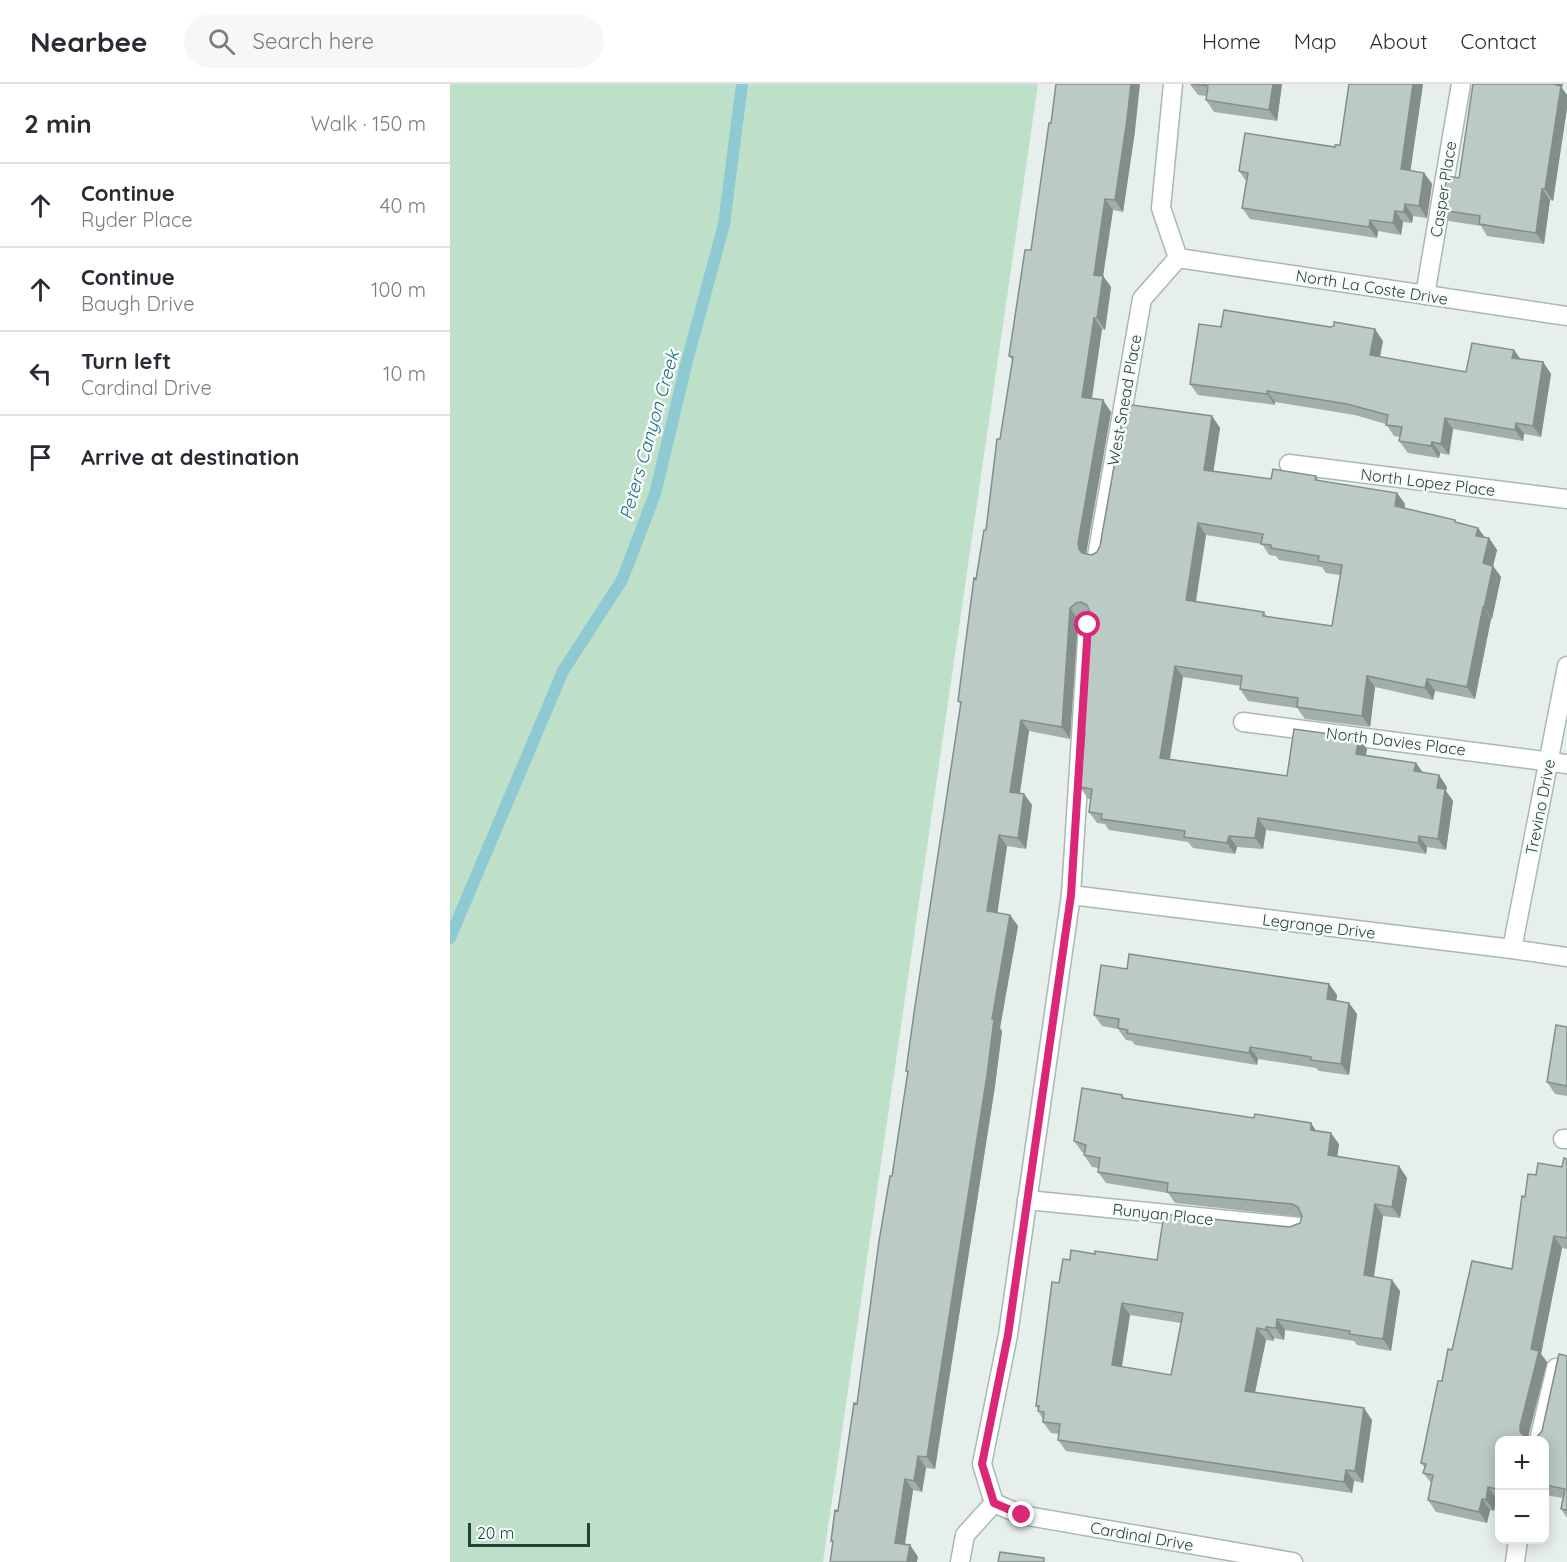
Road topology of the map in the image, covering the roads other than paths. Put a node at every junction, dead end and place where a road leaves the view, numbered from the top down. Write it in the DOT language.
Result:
graph roads {
  1 [pos="1173,84"];
  2 [pos="1461,84"];
  3 [pos="1178,258"];
  4 [pos="1425,295"];
  5 [pos="1567,316"];
  6 [pos="1289,464"];
  7 [pos="1567,500"];
  8 [pos="1096,556"];
  9 [pos="1088,625"];
  10 [pos="1567,666"];
  11 [pos="1243,722"];
  12 [pos="1549,761"];
  13 [pos="1567,764"];
  14 [pos="1071,895"];
  15 [pos="1512,949"];
  16 [pos="1567,957"];
  17 [pos="1027,1200"];
  18 [pos="1299,1227"];
  19 [pos="1556,1368"];
  20 [pos="1540,1436"];
  21 [pos="994,1503"];
  22 [pos="1517,1544"];
  23 [pos="960,1562"];
  24 [pos="1293,1562"];
  25 [pos="1515,1562"];
  1 -- 3 [label="street"];
  2 -- 4 [label="street, Casper Place"];
  3 -- 4 [label="street, North La Coste Drive"];
  3 -- 8 [label="street, West Snead Place"];
  4 -- 5 [label="street, North La Coste Drive"];
  6 -- 7 [label="street, North Lopez Place"];
  9 -- 14 [label="street"];
  10 -- 12 [label="street, Trevino Drive"];
  11 -- 12 [label="street, North Davies Place"];
  12 -- 13 [label="street, North Davies Place"];
  12 -- 15 [label="street, Trevino Drive"];
  14 -- 15 [label="street, Legrange Drive"];
  14 -- 17 [label="street"];
  15 -- 16 [label="street, Legrange Drive"];
  17 -- 18 [label="street, Runyan Place"];
  17 -- 21 [label="street"];
  19 -- 20 [label="street"];
  21 -- 23 [label="street"];
  21 -- 24 [label="street, Cardinal Drive"];
  22 -- 25 [label="street"];
}
